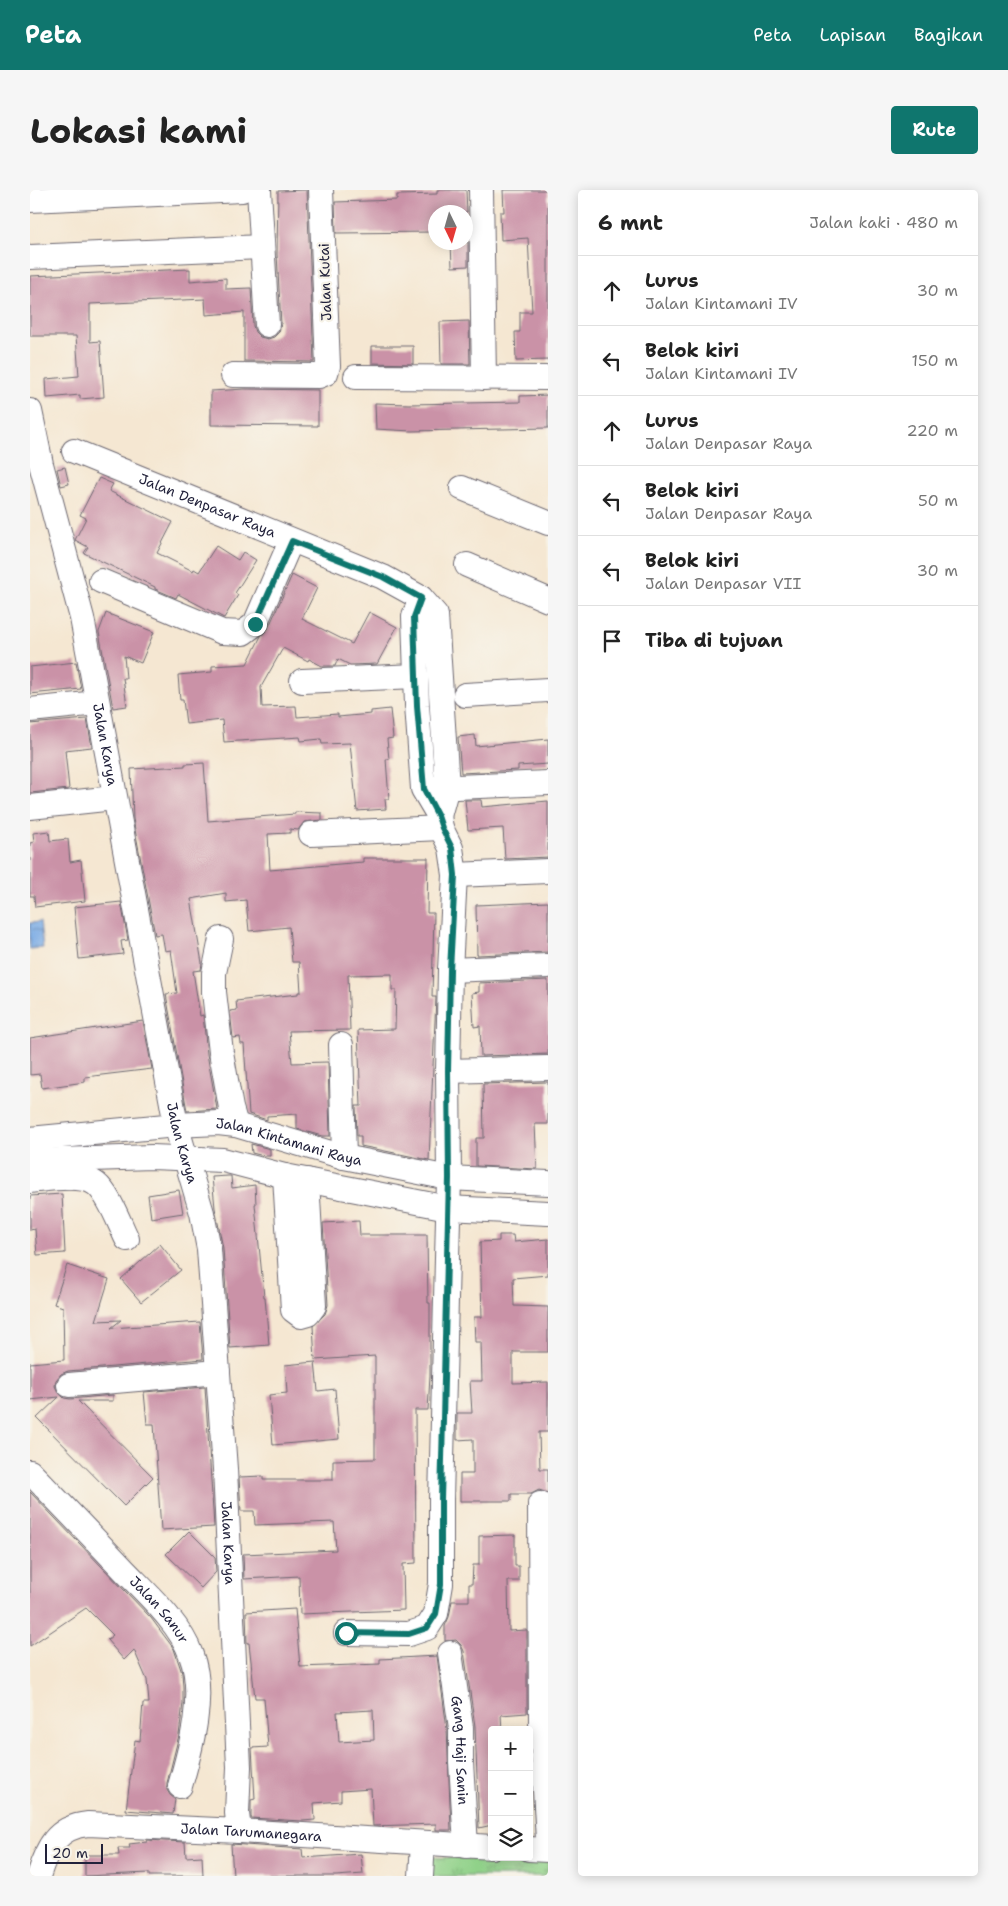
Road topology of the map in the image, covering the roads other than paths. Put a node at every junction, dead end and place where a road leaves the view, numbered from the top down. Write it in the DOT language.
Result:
graph roads {
  1 [pos="242,190"];
  2 [pos="259,190"];
  3 [pos="321,190"];
  4 [pos="481,190"];
  5 [pos="30,200"];
  6 [pos="262,247"];
  7 [pos="30,257"];
  8 [pos="266,325"];
  9 [pos="233,374"];
  10 [pos="356,377"];
  11 [pos="484,378"];
  12 [pos="548,378"];
  13 [pos="30,411"];
  14 [pos="74,451"];
  15 [pos="462,488"];
  16 [pos="548,523"];
  17 [pos="292,541"];
  18 [pos="467,565"];
  19 [pos="101,581"];
  20 [pos="421,598"];
  21 [pos="548,600"];
  22 [pos="416,676"];
  23 [pos="302,681"];
  24 [pos="548,690"];
  25 [pos="465,695"];
  26 [pos="97,703"];
  27 [pos="30,710"];
  28 [pos="548,783"];
  29 [pos="447,787"];
  30 [pos="424,789"];
  31 [pos="114,798"];
  32 [pos="30,807"];
  33 [pos="440,822"];
  34 [pos="311,834"];
  35 [pos="548,871"];
  36 [pos="455,875"];
  37 [pos="221,939"];
  38 [pos="548,966"];
  39 [pos="450,970"];
  40 [pos="341,1045"];
  41 [pos="548,1068"];
  42 [pos="448,1071"];
  43 [pos="176,1125"];
  44 [pos="236,1125"];
  45 [pos="30,1139"];
  46 [pos="184,1157"];
  47 [pos="344,1157"];
  48 [pos="30,1160"];
  49 [pos="296,1178"];
  50 [pos="449,1178"];
  51 [pos="30,1180"];
  52 [pos="548,1183"];
  53 [pos="448,1208"];
  54 [pos="548,1213"];
  55 [pos="127,1239"];
  56 [pos="301,1316"];
  57 [pos="218,1372"];
  58 [pos="69,1385"];
  59 [pos="30,1472"];
  60 [pos="540,1504"];
  61 [pos="544,1547"];
  62 [pos="346,1633"];
  63 [pos="545,1650"];
  64 [pos="450,1653"];
  65 [pos="180,1786"];
  66 [pos="239,1831"];
  67 [pos="548,1840"];
  68 [pos="423,1843"];
  69 [pos="466,1846"];
  70 [pos="488,1847"];
  71 [pos="533,1849"];
  72 [pos="548,1850"];
  73 [pos="38,1876"];
  74 [pos="421,1876"];
  1 -- 5 [label="street"];
  2 -- 6 [label="street"];
  3 -- 9 [label="street, Jalan Kutai"];
  4 -- 11 [label="street"];
  6 -- 7 [label="street"];
  6 -- 8 [label="street"];
  10 -- 11 [label="street"];
  11 -- 12 [label="street"];
  13 -- 26 [label="street, Jalan Karya"];
  14 -- 17 [label="street, Jalan Denpasar Raya"];
  15 -- 16 [label="street"];
  17 -- 19 [label="street"];
  17 -- 20 [label="street, Jalan Denpasar Raya"];
  18 -- 21 [label="street"];
  20 -- 22 [label="street"];
  20 -- 29 [label="street, Jalan Denpasar Raya"];
  22 -- 23 [label="street"];
  22 -- 30 [label="street"];
  24 -- 25 [label="street"];
  26 -- 27 [label="street"];
  26 -- 31 [label="street, Jalan Karya"];
  28 -- 29 [label="street"];
  29 -- 30 [label="street"];
  29 -- 33 [label="street, Jalan Denpasar Raya"];
  30 -- 33 [label="street"];
  31 -- 32 [label="street"];
  31 -- 43 [label="street, Jalan Karya"];
  33 -- 34 [label="street"];
  33 -- 36 [label="street"];
  35 -- 36 [label="street"];
  36 -- 39 [label="street"];
  37 -- 44 [label="street"];
  38 -- 39 [label="street"];
  39 -- 42 [label="street"];
  40 -- 47 [label="street"];
  41 -- 42 [label="street"];
  42 -- 50 [label="street"];
  43 -- 44 [label="street, Jalan Kintamani Raya"];
  43 -- 45 [label="street, Jalan Kintamani Raya"];
  43 -- 46 [label="street, Jalan Karya"];
  44 -- 47 [label="street, Jalan Kintamani Raya"];
  46 -- 48 [label="street"];
  46 -- 49 [label="street"];
  46 -- 57 [label="street, Jalan Karya"];
  47 -- 50 [label="street, Jalan Kintamani Raya"];
  49 -- 53 [label="street"];
  49 -- 56 [label="street"];
  50 -- 52 [label="street, Jalan Kintamani Raya"];
  50 -- 53 [label="street"];
  51 -- 55 [label="street"];
  53 -- 54 [label="street"];
  53 -- 62 [label="street"];
  57 -- 58 [label="street"];
  57 -- 66 [label="street, Jalan Karya"];
  59 -- 65 [label="street, Jalan Sanur"];
  60 -- 61 [label="street"];
  61 -- 63 [label="street"];
  63 -- 67 [label="street"];
  64 -- 69 [label="street, Gang Haji Sanin"];
  66 -- 68 [label="street, Jalan Tarumanegara"];
  66 -- 73 [label="street, Jalan Tarumanegara"];
  68 -- 69 [label="street, Jalan Tarumanegara"];
  68 -- 74 [label="street"];
  69 -- 70 [label="street, Jalan Tarumanegara"];
  71 -- 72 [label="street"];
}
